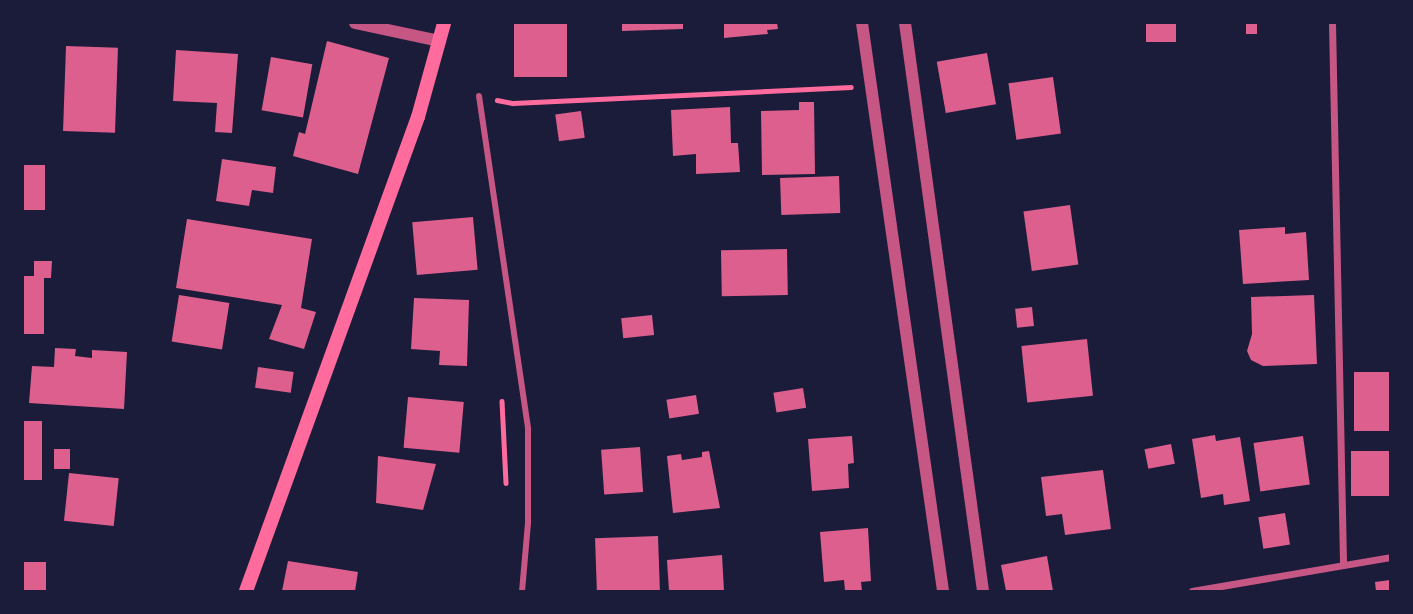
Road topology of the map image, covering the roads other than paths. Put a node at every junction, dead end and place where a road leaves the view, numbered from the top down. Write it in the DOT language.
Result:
graph roads {
  1 [pos="355,23"];
  2 [pos="444,23"];
  3 [pos="862,23"];
  4 [pos="905,23"];
  5 [pos="1332,23"];
  6 [pos="440,41"];
  7 [pos="479,96"];
  8 [pos="1390,557"];
  9 [pos="1343,563"];
  10 [pos="246,591"];
  11 [pos="522,591"];
  12 [pos="943,591"];
  13 [pos="983,591"];
  14 [pos="1192,591"];
  1 -- 6 [label="street"];
  2 -- 6 [label="main road"];
  3 -- 12 [label="street"];
  4 -- 13 [label="street"];
  5 -- 9 [label="street"];
  6 -- 10 [label="main road"];
  7 -- 11 [label="street"];
  8 -- 9 [label="street"];
  9 -- 14 [label="street"];
}
